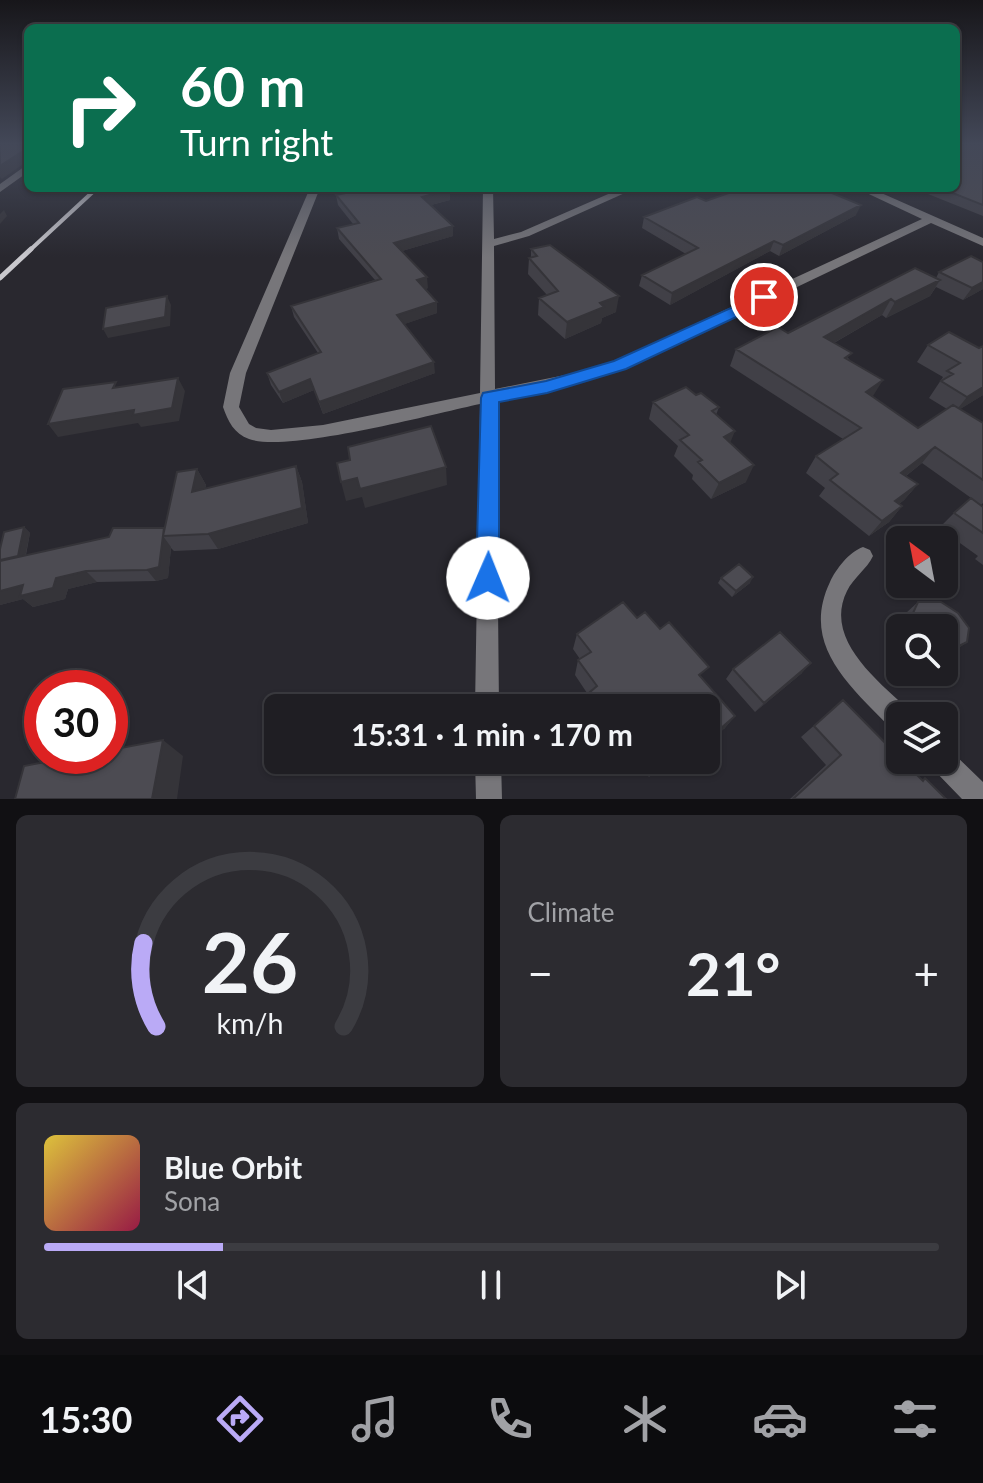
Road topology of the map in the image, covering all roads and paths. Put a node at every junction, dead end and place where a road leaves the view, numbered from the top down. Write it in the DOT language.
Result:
graph roads {
  1 [pos="313,192"];
  2 [pos="488,192"];
  3 [pos="622,192"];
  4 [pos="870,192"];
  5 [pos="929,220"];
  6 [pos="983,242"];
  7 [pos="489,244"];
  8 [pos="490,398"];
  9 [pos="863,556"];
  10 [pos="487,694"];
  11 [pos="886,705"];
  12 [pos="488,774"];
  13 [pos="956,774"];
  14 [pos="489,799"];
  15 [pos="981,799"];
  1 -- 8 [label="street"];
  2 -- 7 [label="street"];
  3 -- 7 [label="street"];
  4 -- 5 [label="street"];
  5 -- 6 [label="street"];
  5 -- 8 [label="street"];
  7 -- 8 [label="street"];
  8 -- 10 [label="street"];
  9 -- 11 [label="street"];
  12 -- 14 [label="street"];
  13 -- 15 [label="street"];
}
